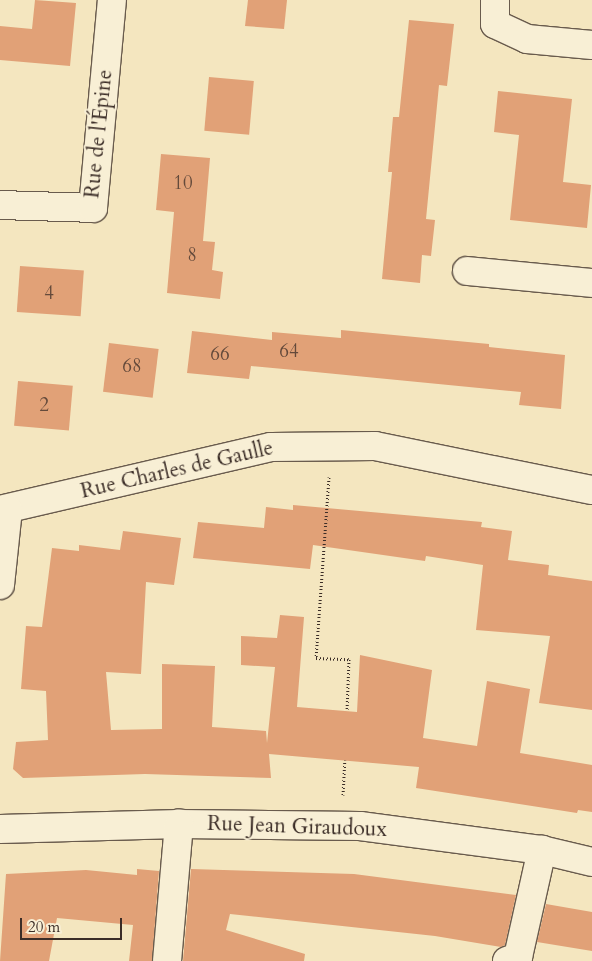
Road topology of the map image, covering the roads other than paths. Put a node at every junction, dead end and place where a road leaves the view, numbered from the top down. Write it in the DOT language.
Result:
graph roads {
  1 [pos="112,0"];
  2 [pos="495,0"];
  3 [pos="592,45"];
  4 [pos="0,205"];
  5 [pos="467,271"];
  6 [pos="592,283"];
  7 [pos="592,490"];
  8 [pos="4,510"];
  9 [pos="0,585"];
  10 [pos="179,824"];
  11 [pos="0,829"];
  12 [pos="542,850"];
  13 [pos="592,862"];
  14 [pos="167,961"];
  15 [pos="507,961"];
  1 -- 4 [label="street, Rue de l'Épine"];
  2 -- 3 [label="street"];
  5 -- 6 [label="street"];
  7 -- 8 [label="street, Rue Charles de Gaulle"];
  8 -- 9 [label="street"];
  10 -- 11 [label="street, Rue Jean Giraudoux"];
  10 -- 12 [label="street, Rue Jean Giraudoux"];
  10 -- 14 [label="street"];
  12 -- 13 [label="street, Rue Jean Giraudoux"];
  12 -- 15 [label="street"];
}
